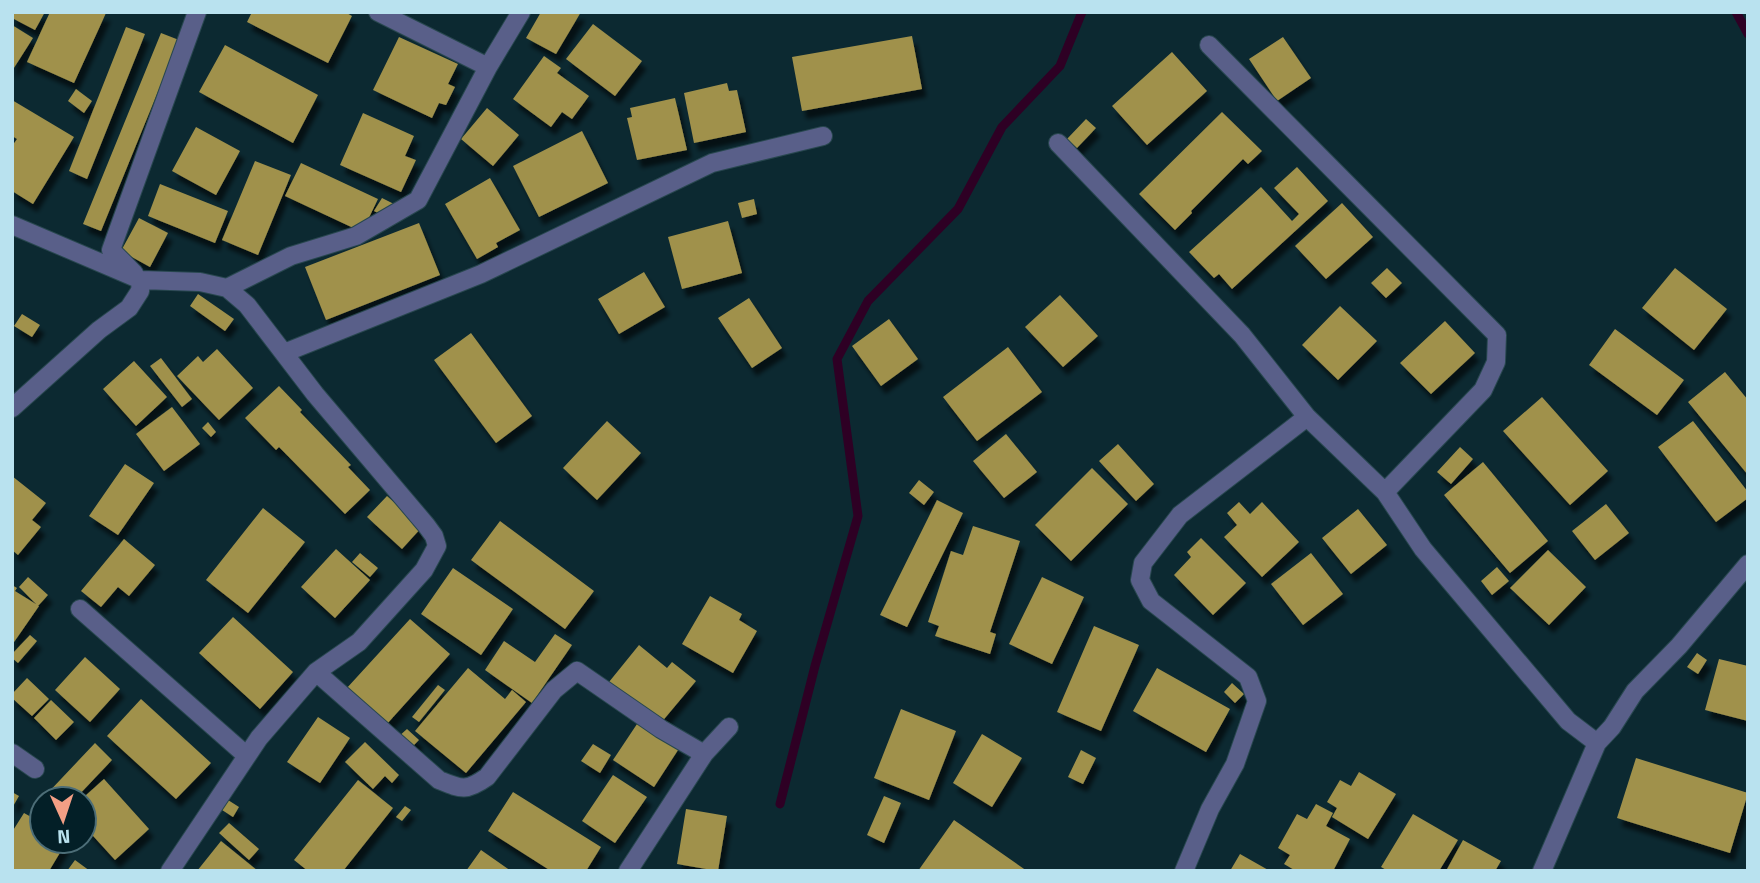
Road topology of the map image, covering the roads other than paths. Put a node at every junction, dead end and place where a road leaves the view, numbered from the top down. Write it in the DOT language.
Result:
graph roads {
  1 [pos="197,12"];
  2 [pos="378,12"];
  3 [pos="520,12"];
  4 [pos="1209,45"];
  5 [pos="488,67"];
  6 [pos="824,136"];
  7 [pos="1058,143"];
  8 [pos="12,226"];
  9 [pos="141,280"];
  10 [pos="227,288"];
  11 [pos="284,353"];
  12 [pos="12,408"];
  13 [pos="1307,417"];
  14 [pos="1385,492"];
  15 [pos="1748,564"];
  16 [pos="80,609"];
  17 [pos="316,672"];
  18 [pos="729,727"];
  19 [pos="1597,743"];
  20 [pos="12,753"];
  21 [pos="704,754"];
  22 [pos="247,756"];
  23 [pos="35,769"];
  24 [pos="170,871"];
  25 [pos="628,871"];
  26 [pos="1184,871"];
  27 [pos="1542,871"];
  1 -- 9 [label="street"];
  2 -- 5 [label="street"];
  3 -- 5 [label="street"];
  4 -- 14 [label="street"];
  5 -- 10 [label="street"];
  6 -- 11 [label="street"];
  7 -- 13 [label="street"];
  8 -- 9 [label="street"];
  9 -- 10 [label="street"];
  9 -- 12 [label="street"];
  10 -- 11 [label="street"];
  11 -- 17 [label="street"];
  13 -- 14 [label="street"];
  13 -- 26 [label="street"];
  14 -- 19 [label="street"];
  15 -- 19 [label="street"];
  16 -- 22 [label="street"];
  17 -- 21 [label="street"];
  17 -- 22 [label="street"];
  18 -- 21 [label="street"];
  19 -- 27 [label="street"];
  20 -- 23 [label="street"];
  21 -- 25 [label="street"];
  22 -- 24 [label="street"];
}
